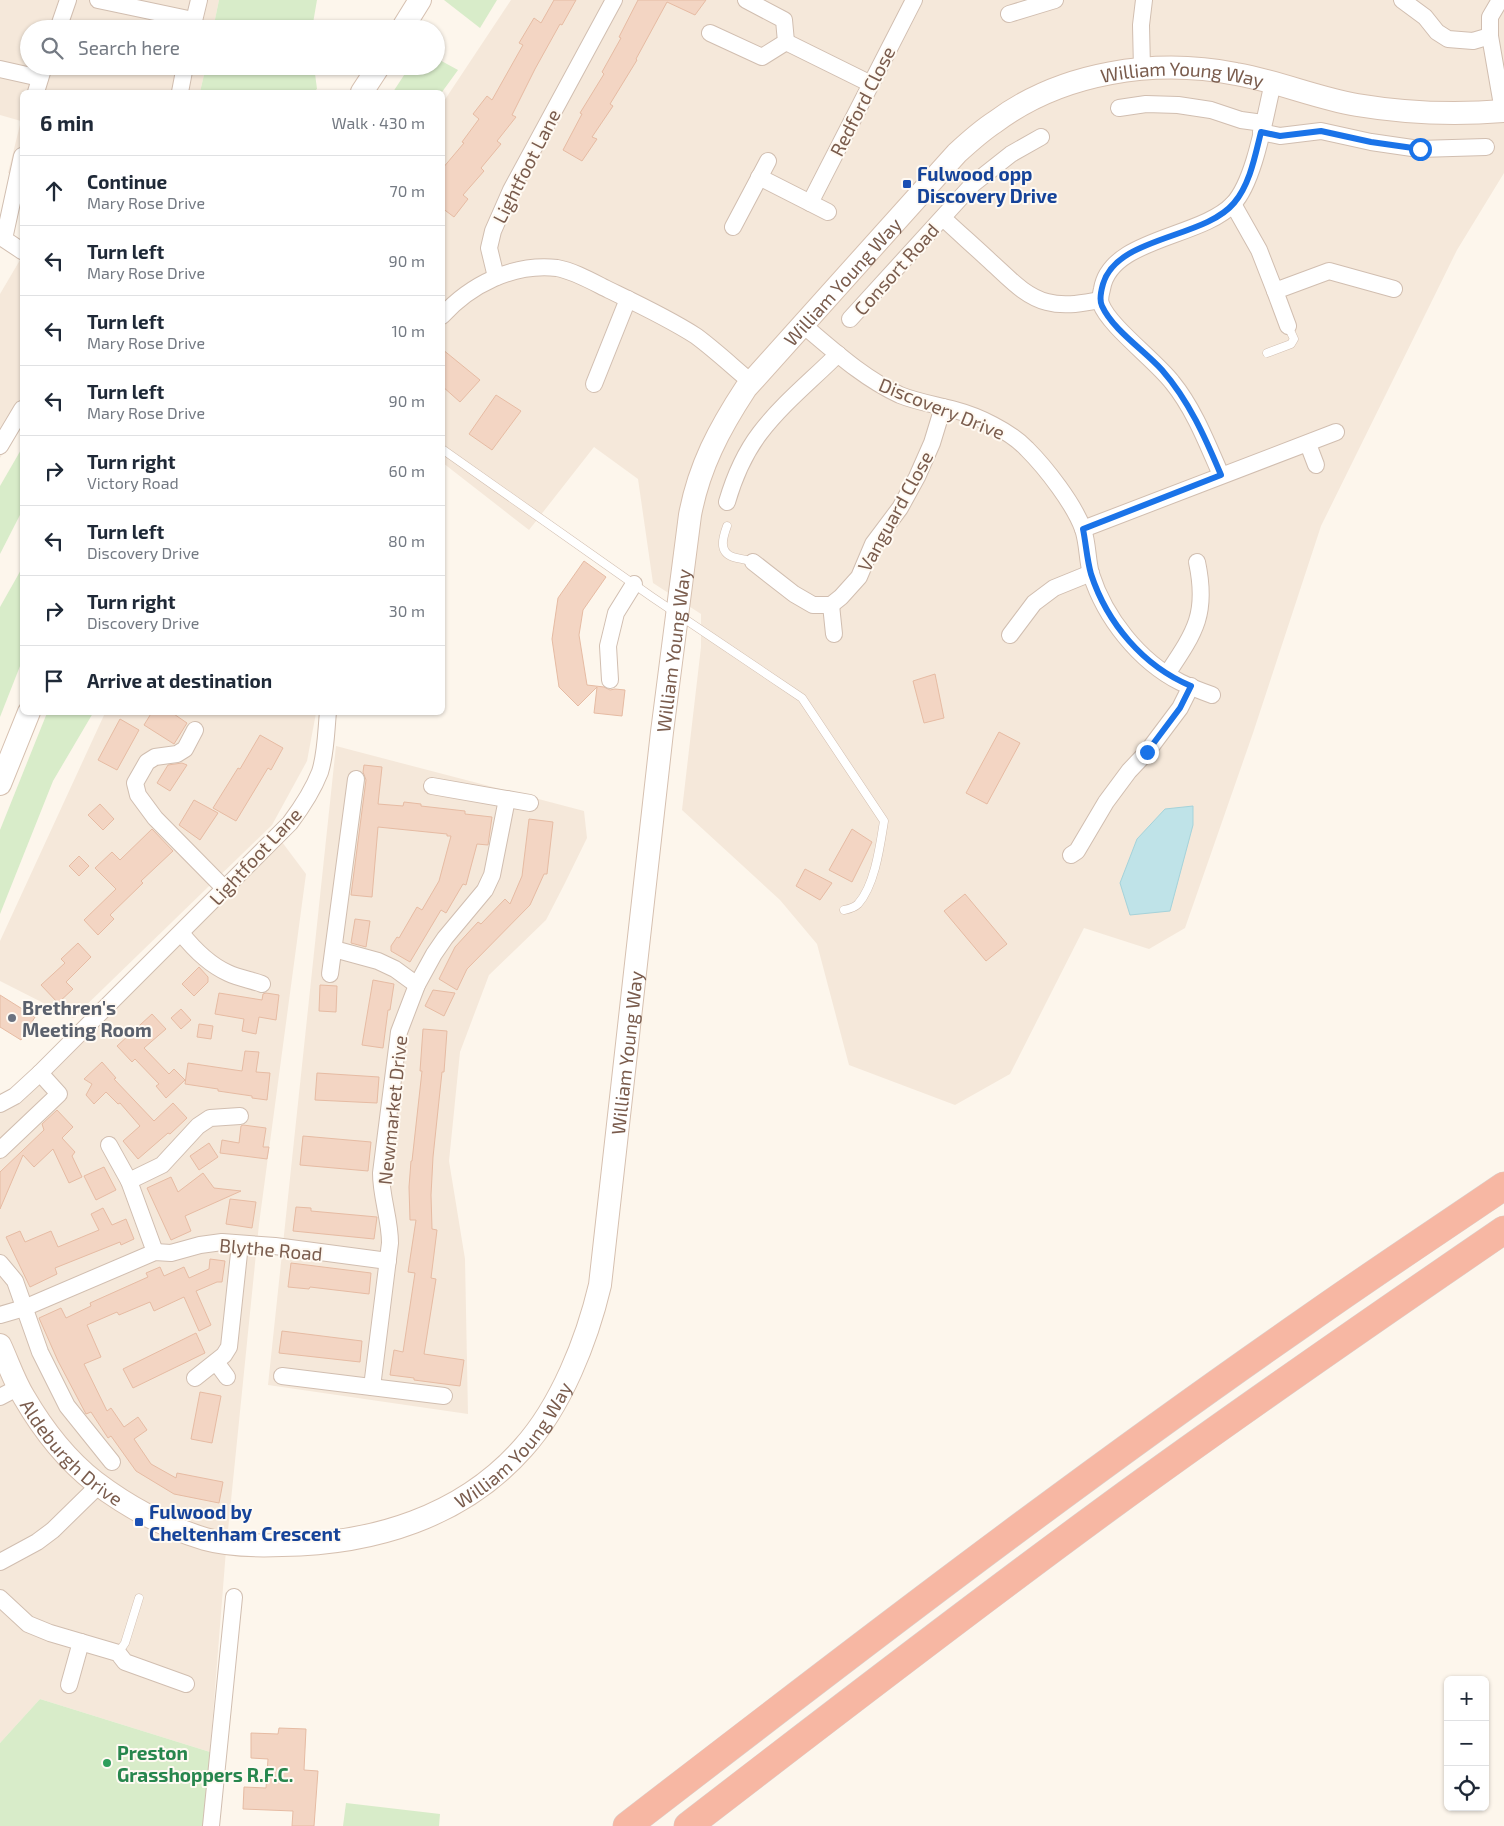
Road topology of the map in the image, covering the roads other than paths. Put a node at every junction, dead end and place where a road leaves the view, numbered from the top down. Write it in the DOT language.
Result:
graph roads {
  1 [pos="68,0"];
  2 [pos="98,0"];
  3 [pos="199,0"];
  4 [pos="420,0"];
  5 [pos="614,0"];
  6 [pos="746,0"];
  7 [pos="914,0"];
  8 [pos="1055,0"];
  9 [pos="1144,0"];
  10 [pos="1402,0"];
  11 [pos="1500,0"];
  12 [pos="1009,14"];
  13 [pos="61,20"];
  14 [pos="177,20"];
  15 [pos="194,20"];
  16 [pos="408,20"];
  17 [pos="710,33"];
  18 [pos="1490,36"];
  19 [pos="786,42"];
  20 [pos="0,68"];
  21 [pos="1142,69"];
  22 [pos="20,74"];
  23 [pos="25,75"];
  24 [pos="183,75"];
  25 [pos="373,75"];
  26 [pos="40,79"];
  27 [pos="1272,82"];
  28 [pos="871,84"];
  29 [pos="180,90"];
  30 [pos="363,90"];
  31 [pos="1119,108"];
  32 [pos="1503,111"];
  33 [pos="1262,127"];
  34 [pos="1041,138"];
  35 [pos="1486,147"];
  36 [pos="768,161"];
  37 [pos="20,165"];
  38 [pos="759,177"];
  39 [pos="810,203"];
  40 [pos="1233,204"];
  41 [pos="828,212"];
  42 [pos="943,218"];
  43 [pos="733,227"];
  44 [pos="20,250"];
  45 [pos="496,277"];
  46 [pos="1394,289"];
  47 [pos="1276,291"];
  48 [pos="628,299"];
  49 [pos="1100,300"];
  50 [pos="445,313"];
  51 [pos="850,319"];
  52 [pos="802,324"];
  53 [pos="1288,326"];
  54 [pos="1267,353"];
  55 [pos="838,354"];
  56 [pos="751,382"];
  57 [pos="594,384"];
  58 [pos="943,407"];
  59 [pos="20,412"];
  60 [pos="1336,432"];
  61 [pos="1308,444"];
  62 [pos="0,446"];
  63 [pos="445,451"];
  64 [pos="1316,465"];
  65 [pos="1221,475"];
  66 [pos="726,502"];
  67 [pos="726,526"];
  68 [pos="1083,529"];
  69 [pos="753,562"];
  70 [pos="1197,562"];
  71 [pos="1091,573"];
  72 [pos="634,584"];
  73 [pos="830,605"];
  74 [pos="678,614"];
  75 [pos="834,634"];
  76 [pos="1010,635"];
  77 [pos="1167,674"];
  78 [pos="610,680"];
  79 [pos="1191,686"];
  80 [pos="1212,695"];
  81 [pos="29,715"];
  82 [pos="328,715"];
  83 [pos="195,730"];
  84 [pos="356,779"];
  85 [pos="0,784"];
  86 [pos="432,786"];
  87 [pos="507,799"];
  88 [pos="530,803"];
  89 [pos="1071,855"];
  90 [pos="225,889"];
  91 [pos="844,910"];
  92 [pos="181,933"];
  93 [pos="334,949"];
  94 [pos="330,974"];
  95 [pos="262,984"];
  96 [pos="417,985"];
  97 [pos="40,1073"];
  98 [pos="0,1104"];
  99 [pos="240,1116"];
  100 [pos="109,1145"];
  101 [pos="0,1150"];
  102 [pos="129,1180"];
  103 [pos="1504,1186"];
  104 [pos="1504,1230"];
  105 [pos="240,1244"];
  106 [pos="155,1252"];
  107 [pos="388,1260"];
  108 [pos="0,1264"];
  109 [pos="24,1308"];
  110 [pos="0,1315"];
  111 [pos="0,1345"];
  112 [pos="216,1362"];
  113 [pos="282,1376"];
  114 [pos="227,1377"];
  115 [pos="195,1378"];
  116 [pos="372,1387"];
  117 [pos="9,1392"];
  118 [pos="444,1396"];
  119 [pos="112,1462"];
  120 [pos="98,1485"];
  121 [pos="205,1539"];
  122 [pos="0,1562"];
  123 [pos="234,1597"];
  124 [pos="0,1598"];
  125 [pos="139,1598"];
  126 [pos="81,1642"];
  127 [pos="118,1653"];
  128 [pos="186,1684"];
  129 [pos="69,1685"];
  130 [pos="211,1826"];
  131 [pos="628,1826"];
  132 [pos="688,1826"];
  1 -- 13 [label="street"];
  2 -- 14 [label="street"];
  3 -- 15 [label="street"];
  4 -- 16 [label="main road"];
  5 -- 45 [label="street, Lightfoot Lane"];
  6 -- 19 [label="street"];
  7 -- 28 [label="street, Redford Close"];
  8 -- 12 [label="street"];
  9 -- 21 [label="street"];
  10 -- 18 [label="street"];
  11 -- 18 [label="street"];
  17 -- 19 [label="street"];
  18 -- 32 [label="street"];
  19 -- 28 [label="street"];
  20 -- 22 [label="street"];
  21 -- 27 [label="main road, William Young Way"];
  21 -- 52 [label="main road, William Young Way"];
  23 -- 26 [label="street"];
  24 -- 29 [label="street"];
  25 -- 30 [label="main road"];
  27 -- 32 [label="main road, William Young Way"];
  27 -- 33 [label="street"];
  28 -- 39 [label="street, Redford Close"];
  31 -- 33 [label="street"];
  33 -- 35 [label="street"];
  33 -- 40 [label="street"];
  34 -- 42 [label="street, Consort Road"];
  36 -- 38 [label="street"];
  37 -- 44 [label="street"];
  38 -- 39 [label="street"];
  38 -- 43 [label="street"];
  39 -- 41 [label="street"];
  40 -- 47 [label="street"];
  40 -- 49 [label="street"];
  42 -- 49 [label="street, Consort Road"];
  42 -- 51 [label="street, Consort Road"];
  45 -- 48 [label="street"];
  45 -- 50 [label="street"];
  46 -- 47 [label="street"];
  47 -- 53 [label="street"];
  48 -- 56 [label="street"];
  48 -- 57 [label="street"];
  49 -- 65 [label="street"];
  52 -- 55 [label="street, Discovery Drive"];
  52 -- 56 [label="main road, William Young Way"];
  53 -- 54 [label="lane"];
  55 -- 58 [label="street, Discovery Drive"];
  55 -- 66 [label="street"];
  56 -- 74 [label="main road, William Young Way"];
  58 -- 68 [label="street, Discovery Drive"];
  58 -- 73 [label="street, Vanguard Close"];
  59 -- 62 [label="street"];
  60 -- 61 [label="street"];
  61 -- 64 [label="street"];
  61 -- 65 [label="street"];
  63 -- 72 [label="lane"];
  65 -- 68 [label="street"];
  67 -- 69 [label="lane"];
  68 -- 71 [label="street, Discovery Drive"];
  69 -- 73 [label="street"];
  70 -- 77 [label="street"];
  71 -- 76 [label="street"];
  71 -- 77 [label="street, Discovery Drive"];
  72 -- 74 [label="lane"];
  72 -- 78 [label="street"];
  73 -- 75 [label="street"];
  74 -- 91 [label="lane"];
  74 -- 121 [label="main road, William Young Way"];
  77 -- 79 [label="street, Discovery Drive"];
  79 -- 80 [label="street, Discovery Drive"];
  79 -- 89 [label="street"];
  81 -- 85 [label="main road"];
  82 -- 90 [label="street, Lightfoot Lane"];
  83 -- 90 [label="street"];
  84 -- 93 [label="street"];
  86 -- 87 [label="street"];
  87 -- 88 [label="street"];
  87 -- 96 [label="street, Newmarket Drive"];
  90 -- 92 [label="street, Lightfoot Lane"];
  92 -- 95 [label="street"];
  92 -- 97 [label="street, Lightfoot Lane"];
  93 -- 94 [label="street"];
  93 -- 96 [label="street"];
  96 -- 107 [label="street, Newmarket Drive"];
  97 -- 98 [label="street, Lightfoot Lane"];
  97 -- 101 [label="street"];
  99 -- 102 [label="street"];
  100 -- 102 [label="street"];
  102 -- 106 [label="street"];
  103 -- 131 [label="highway"];
  104 -- 132 [label="highway"];
  105 -- 106 [label="street, Blythe Road"];
  105 -- 107 [label="street, Blythe Road"];
  105 -- 112 [label="street"];
  106 -- 109 [label="street, Blythe Road"];
  107 -- 116 [label="street, Newmarket Drive"];
  108 -- 109 [label="street"];
  109 -- 110 [label="street, Blythe Road"];
  109 -- 119 [label="street"];
  111 -- 117 [label="main road, Aldeburgh Drive"];
  112 -- 114 [label="street"];
  112 -- 115 [label="street"];
  113 -- 116 [label="street"];
  116 -- 118 [label="street"];
  117 -- 120 [label="main road, Aldeburgh Drive"];
  120 -- 121 [label="main road, Aldeburgh Drive"];
  120 -- 122 [label="street"];
  123 -- 130 [label="street"];
  124 -- 126 [label="street"];
  125 -- 127 [label="lane"];
  126 -- 127 [label="street"];
  126 -- 129 [label="street"];
  127 -- 128 [label="street"];
}
